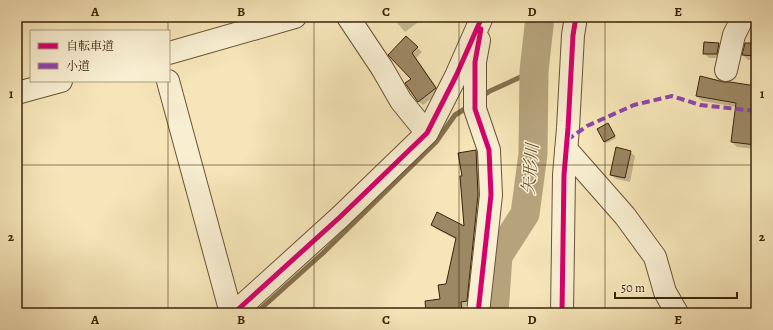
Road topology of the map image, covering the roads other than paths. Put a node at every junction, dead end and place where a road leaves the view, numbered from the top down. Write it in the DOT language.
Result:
graph roads {
  1 [pos="294,17"];
  2 [pos="348,17"];
  3 [pos="482,17"];
  4 [pos="576,17"];
  5 [pos="743,17"];
  6 [pos="753,17"];
  7 [pos="756,19"];
  8 [pos="170,53"];
  9 [pos="726,70"];
  10 [pos="57,82"];
  11 [pos="168,82"];
  12 [pos="17,92"];
  13 [pos="427,133"];
  14 [pos="566,149"];
  15 [pos="232,313"];
  16 [pos="478,313"];
  17 [pos="562,313"];
  18 [pos="677,313"];
  1 -- 8 [label="street"];
  2 -- 13 [label="street"];
  3 -- 13 [label="street"];
  3 -- 16 [label="street"];
  4 -- 14 [label="street"];
  5 -- 9 [label="street"];
  6 -- 7 [label="street"];
  10 -- 12 [label="street"];
  11 -- 15 [label="street"];
  13 -- 15 [label="street"];
  14 -- 17 [label="street"];
  14 -- 18 [label="street"];
}
